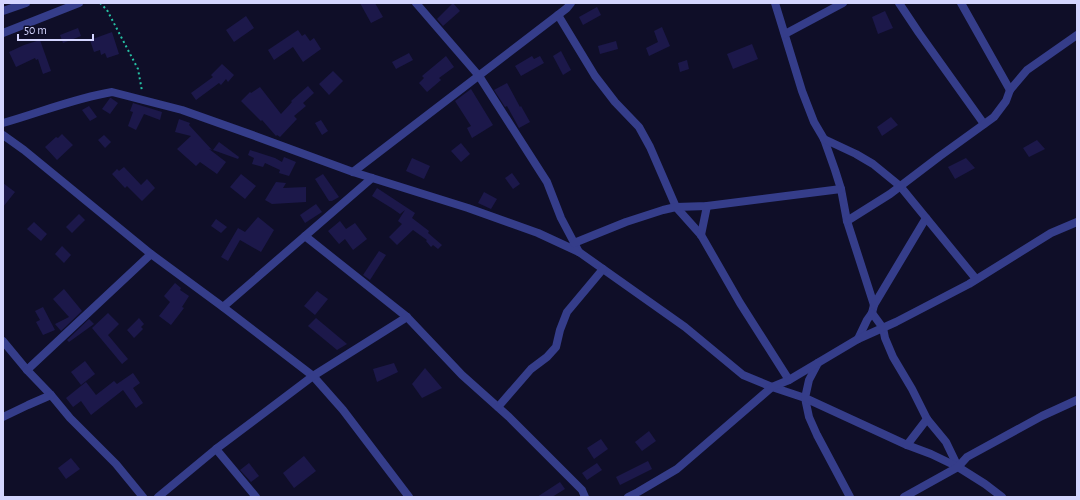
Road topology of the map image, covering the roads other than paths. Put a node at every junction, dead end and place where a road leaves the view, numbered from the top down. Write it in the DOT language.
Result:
graph roads {
  1 [pos="26,3"];
  2 [pos="79,3"];
  3 [pos="416,3"];
  4 [pos="571,3"];
  5 [pos="775,3"];
  6 [pos="843,3"];
  7 [pos="899,3"];
  8 [pos="961,3"];
  9 [pos="3,11"];
  10 [pos="558,15"];
  11 [pos="3,33"];
  12 [pos="785,34"];
  13 [pos="1077,35"];
  14 [pos="479,76"];
  15 [pos="1010,90"];
  16 [pos="3,123"];
  17 [pos="984,124"];
  18 [pos="3,135"];
  19 [pos="824,139"];
  20 [pos="353,172"];
  21 [pos="372,178"];
  22 [pos="900,186"];
  23 [pos="841,189"];
  24 [pos="707,206"];
  25 [pos="676,207"];
  26 [pos="926,218"];
  27 [pos="847,221"];
  28 [pos="1077,222"];
  29 [pos="701,235"];
  30 [pos="305,236"];
  31 [pos="574,243"];
  32 [pos="579,252"];
  33 [pos="151,254"];
  34 [pos="603,269"];
  35 [pos="976,279"];
  36 [pos="222,306"];
  37 [pos="873,309"];
  38 [pos="407,317"];
  39 [pos="883,328"];
  40 [pos="858,339"];
  41 [pos="3,341"];
  42 [pos="819,362"];
  43 [pos="27,370"];
  44 [pos="313,376"];
  45 [pos="789,380"];
  46 [pos="772,387"];
  47 [pos="51,395"];
  48 [pos="805,398"];
  49 [pos="1077,400"];
  50 [pos="498,407"];
  51 [pos="3,417"];
  52 [pos="927,419"];
  53 [pos="907,445"];
  54 [pos="216,449"];
  55 [pos="958,467"];
  56 [pos="143,497"];
  57 [pos="158,497"];
  58 [pos="256,497"];
  59 [pos="409,497"];
  60 [pos="586,497"];
  61 [pos="628,497"];
  62 [pos="850,497"];
  63 [pos="904,497"];
  64 [pos="1002,497"];
  1 -- 9 [label="street"];
  2 -- 11 [label="street"];
  3 -- 14 [label="street"];
  4 -- 10 [label="street"];
  5 -- 12 [label="street"];
  6 -- 12 [label="street"];
  7 -- 17 [label="street"];
  8 -- 15 [label="street"];
  10 -- 14 [label="street"];
  10 -- 25 [label="street"];
  12 -- 19 [label="street"];
  13 -- 15 [label="street"];
  14 -- 20 [label="street"];
  14 -- 31 [label="street"];
  15 -- 17 [label="street"];
  16 -- 20 [label="street"];
  17 -- 22 [label="street"];
  18 -- 33 [label="street"];
  19 -- 22 [label="street"];
  19 -- 23 [label="street"];
  20 -- 21 [label="street"];
  21 -- 30 [label="street"];
  21 -- 32 [label="street"];
  22 -- 26 [label="street"];
  22 -- 27 [label="street"];
  23 -- 24 [label="street"];
  23 -- 27 [label="street"];
  24 -- 25 [label="street"];
  24 -- 29 [label="street"];
  25 -- 29 [label="street"];
  25 -- 31 [label="street"];
  26 -- 35 [label="street"];
  26 -- 37 [label="street"];
  27 -- 37 [label="street"];
  28 -- 35 [label="street"];
  29 -- 45 [label="street"];
  30 -- 36 [label="street"];
  30 -- 38 [label="street"];
  31 -- 32 [label="street"];
  32 -- 34 [label="street"];
  33 -- 36 [label="street"];
  33 -- 43 [label="street"];
  34 -- 46 [label="street"];
  34 -- 50 [label="street"];
  35 -- 39 [label="street"];
  36 -- 44 [label="street"];
  37 -- 39 [label="street"];
  37 -- 40 [label="street"];
  38 -- 44 [label="street"];
  38 -- 50 [label="street"];
  39 -- 40 [label="street"];
  39 -- 52 [label="street"];
  40 -- 42 [label="street"];
  41 -- 43 [label="street"];
  42 -- 45 [label="street"];
  42 -- 48 [label="street"];
  43 -- 47 [label="street"];
  44 -- 54 [label="street"];
  44 -- 59 [label="street"];
  45 -- 46 [label="street"];
  46 -- 48 [label="street"];
  46 -- 61 [label="street"];
  47 -- 51 [label="street"];
  47 -- 56 [label="street"];
  48 -- 53 [label="street"];
  48 -- 62 [label="street"];
  49 -- 55 [label="street"];
  50 -- 60 [label="street"];
  52 -- 53 [label="street"];
  52 -- 55 [label="street"];
  53 -- 55 [label="street"];
  54 -- 57 [label="street"];
  54 -- 58 [label="street"];
  55 -- 63 [label="street"];
  55 -- 64 [label="street"];
}
